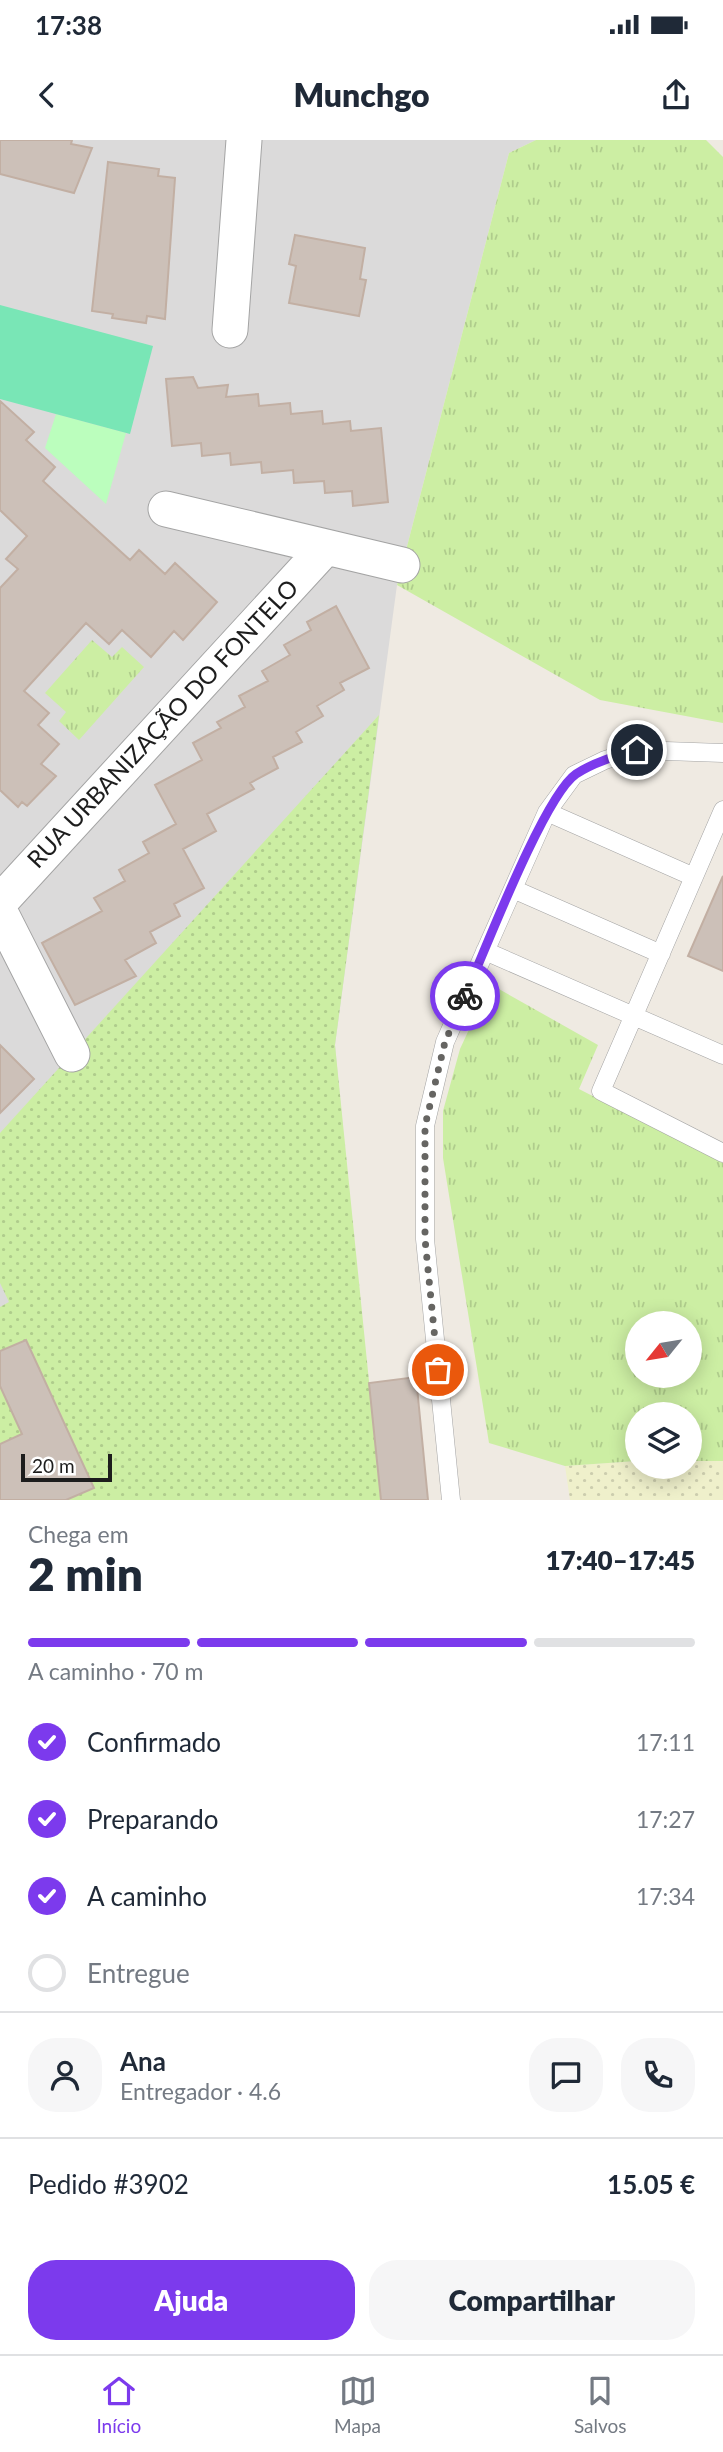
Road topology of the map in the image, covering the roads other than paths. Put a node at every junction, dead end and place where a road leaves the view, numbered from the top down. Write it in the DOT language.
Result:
graph roads {
  1 [pos="244,140"];
  2 [pos="230,330"];
  3 [pos="166,509"];
  4 [pos="326,547"];
  5 [pos="402,565"];
  6 [pos="723,753"];
  7 [pos="723,810"];
  8 [pos="547,812"];
  9 [pos="715,849"];
  10 [pos="694,877"];
  11 [pos="513,889"];
  12 [pos="0,902"];
  13 [pos="0,912"];
  14 [pos="485,951"];
  15 [pos="660,954"];
  16 [pos="634,1016"];
  17 [pos="72,1054"];
  18 [pos="723,1055"];
  19 [pos="723,1153"];
  20 [pos="451,1500"];
  1 -- 2 [label="street"];
  3 -- 4 [label="street"];
  4 -- 5 [label="street"];
  4 -- 12 [label="street, RUA URBANIZAÇÃO DO FONTELO"];
  6 -- 8 [label="lane"];
  7 -- 9 [label="lane"];
  8 -- 10 [label="lane"];
  8 -- 11 [label="lane"];
  9 -- 10 [label="lane"];
  10 -- 15 [label="lane"];
  11 -- 14 [label="lane"];
  11 -- 15 [label="lane"];
  13 -- 17 [label="street"];
  14 -- 16 [label="lane"];
  14 -- 20 [label="lane"];
  15 -- 16 [label="lane"];
  16 -- 18 [label="lane"];
  16 -- 19 [label="lane"];
}
